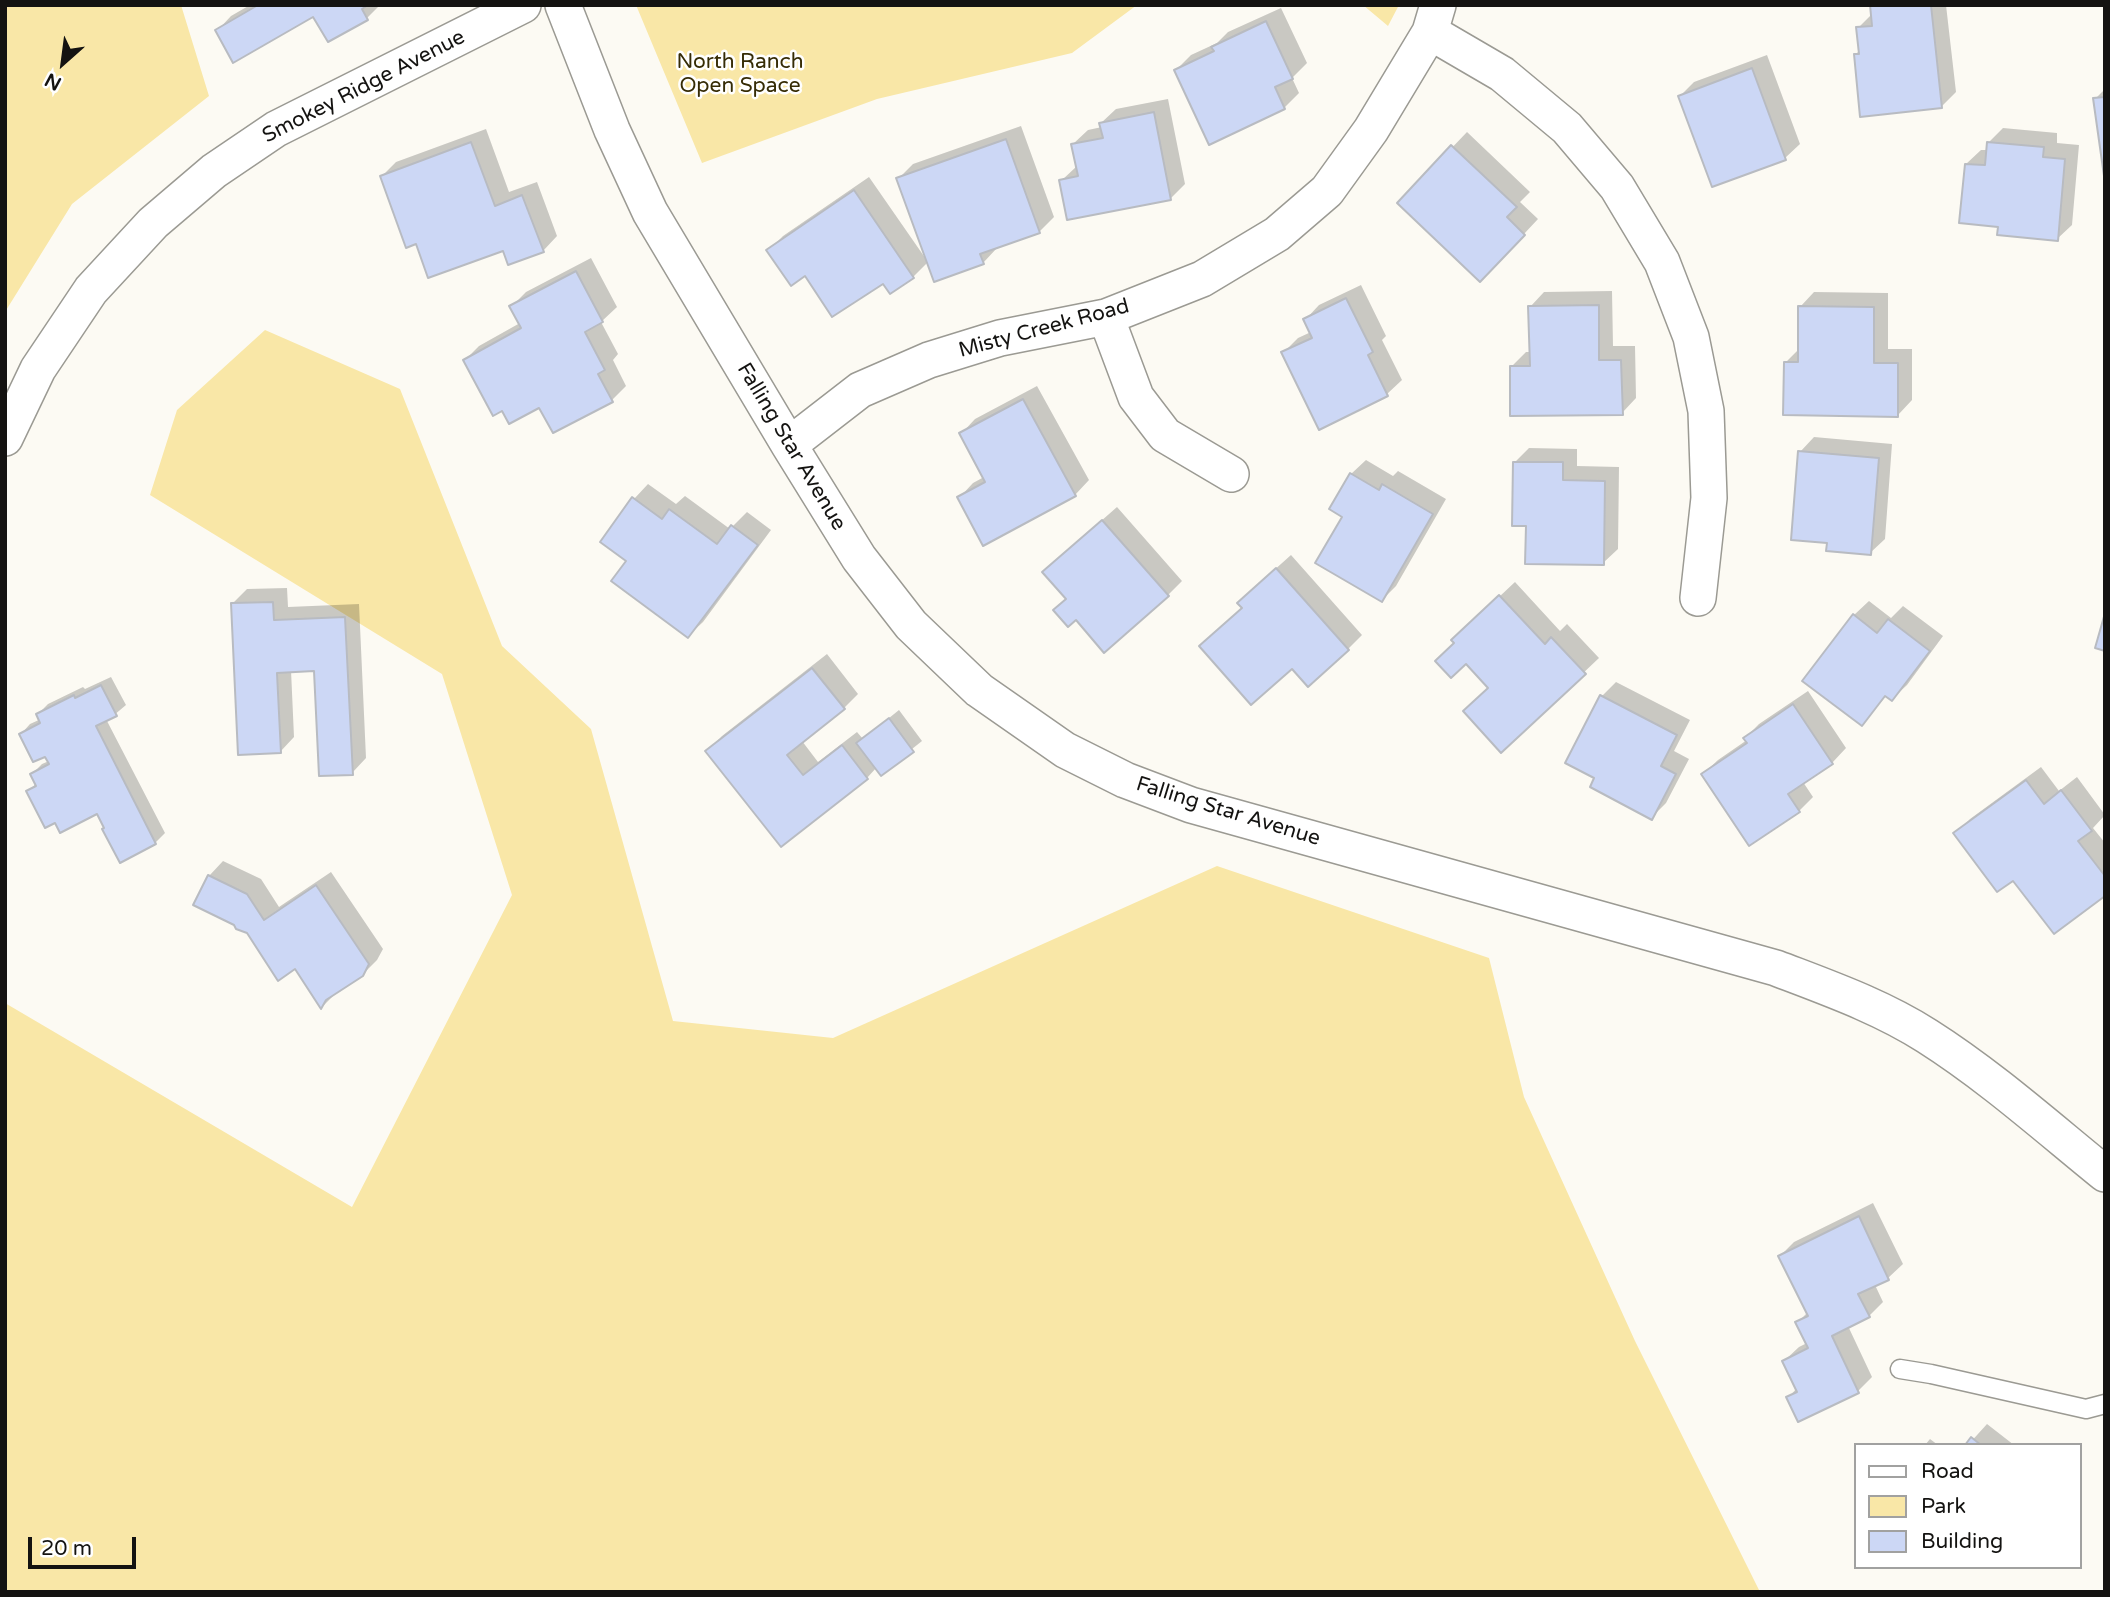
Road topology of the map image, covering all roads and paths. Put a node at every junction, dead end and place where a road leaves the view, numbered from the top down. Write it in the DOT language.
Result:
graph roads {
  1 [pos="523,5"];
  2 [pos="563,5"];
  3 [pos="1434,19"];
  4 [pos="1106,317"];
  5 [pos="5,438"];
  6 [pos="789,445"];
  7 [pos="1231,474"];
  8 [pos="1698,598"];
  9 [pos="2105,1174"];
  10 [pos="1900,1369"];
  11 [pos="2105,1404"];
  1 -- 5 [label="street, Smokey Ridge Avenue"];
  2 -- 6 [label="street, Falling Star Avenue"];
  3 -- 4 [label="street, Misty Creek Road"];
  3 -- 8 [label="street"];
  4 -- 6 [label="street, Misty Creek Road"];
  4 -- 7 [label="street"];
  6 -- 9 [label="street, Falling Star Avenue"];
  10 -- 11 [label="lane"];
}
